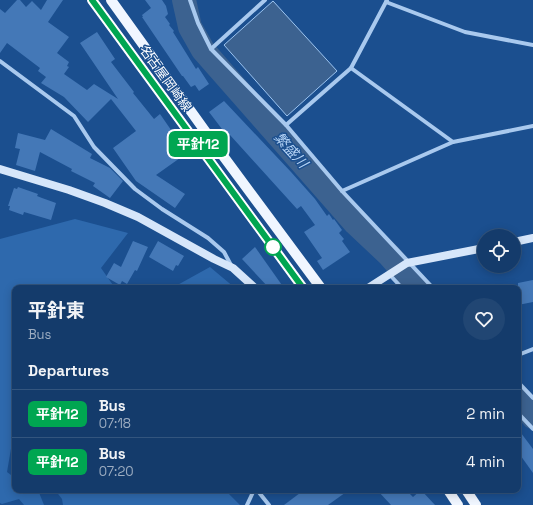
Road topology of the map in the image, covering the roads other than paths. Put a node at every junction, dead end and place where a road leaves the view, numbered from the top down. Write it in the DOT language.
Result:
graph roads {
  1 [pos="92,0"];
  2 [pos="111,0"];
  3 [pos="190,0"];
  4 [pos="265,0"];
  5 [pos="387,1"];
  6 [pos="533,45"];
  7 [pos="211,49"];
  8 [pos="0,61"];
  9 [pos="351,68"];
  10 [pos="286,125"];
  11 [pos="533,126"];
  12 [pos="453,142"];
  13 [pos="0,169"];
  14 [pos="342,190"];
  15 [pos="533,238"];
  16 [pos="521,241"];
  17 [pos="477,249"];
  18 [pos="408,262"];
  19 [pos="233,268"];
  20 [pos="389,274"];
  21 [pos="253,285"];
  22 [pos="301,285"];
  23 [pos="319,285"];
  24 [pos="372,285"];
  25 [pos="399,285"];
  26 [pos="430,285"];
  27 [pos="533,349"];
  28 [pos="521,354"];
  29 [pos="521,385"];
  30 [pos="533,398"];
  31 [pos="521,416"];
  32 [pos="533,430"];
  33 [pos="254,493"];
  34 [pos="259,493"];
  35 [pos="450,493"];
  36 [pos="468,493"];
  37 [pos="247,505"];
  38 [pos="269,505"];
  39 [pos="458,505"];
  40 [pos="476,505"];
  1 -- 22 [label="main road, 名古屋岡崎線"];
  2 -- 23 [label="main road, 名古屋岡崎線"];
  3 -- 7 [label="street"];
  4 -- 7 [label="street"];
  5 -- 6 [label="street"];
  5 -- 9 [label="street"];
  7 -- 10 [label="street"];
  8 -- 19 [label="street"];
  9 -- 10 [label="street"];
  9 -- 12 [label="street"];
  10 -- 14 [label="street"];
  11 -- 12 [label="street"];
  12 -- 14 [label="street"];
  13 -- 19 [label="street"];
  14 -- 18 [label="street"];
  15 -- 16 [label="street"];
  17 -- 18 [label="street"];
  18 -- 20 [label="street"];
  18 -- 26 [label="street"];
  19 -- 21 [label="street"];
  20 -- 24 [label="street"];
  20 -- 25 [label="street"];
  27 -- 28 [label="street"];
  29 -- 30 [label="street"];
  31 -- 32 [label="street"];
  33 -- 37 [label="street"];
  34 -- 38 [label="street"];
  35 -- 39 [label="main road"];
  36 -- 40 [label="main road"];
}
